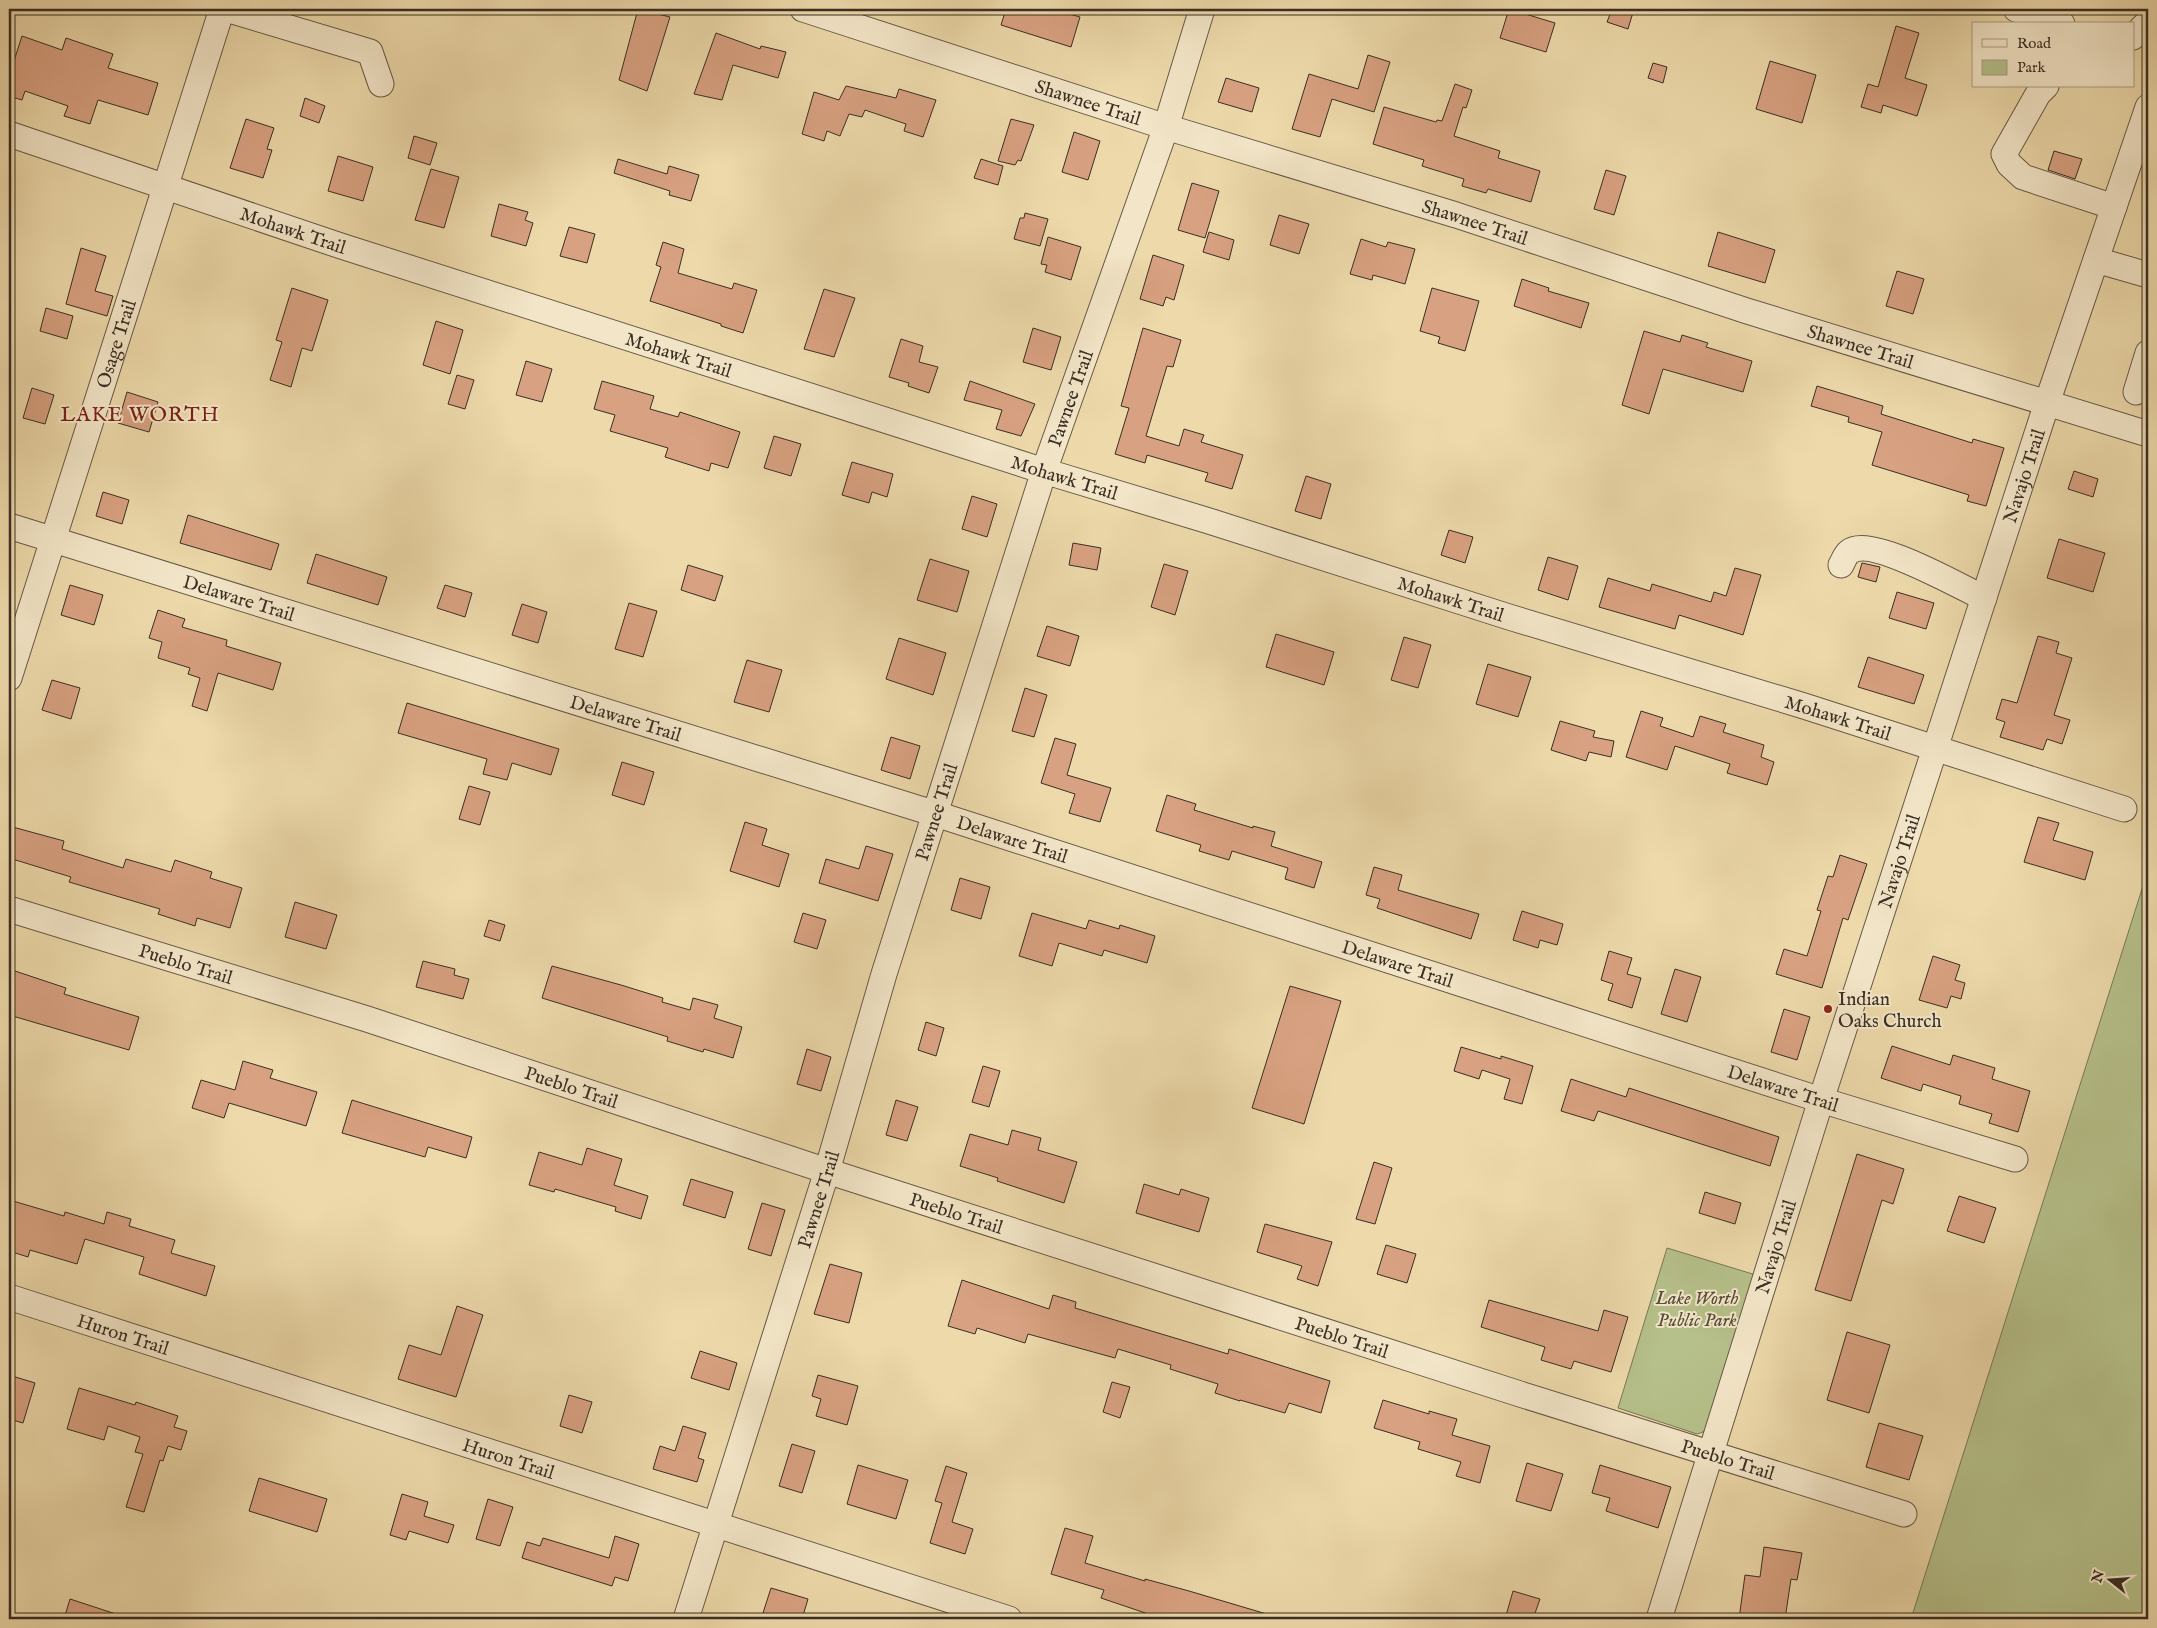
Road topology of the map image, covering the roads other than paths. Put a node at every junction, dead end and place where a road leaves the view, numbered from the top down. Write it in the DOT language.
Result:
graph roads {
  1 [pos="222,9"];
  2 [pos="226,9"];
  3 [pos="803,9"];
  4 [pos="1202,9"];
  5 [pos="2016,9"];
  6 [pos="2055,17"];
  7 [pos="2148,22"];
  8 [pos="2134,36"];
  9 [pos="2134,47"];
  10 [pos="2148,52"];
  11 [pos="381,84"];
  12 [pos="2044,88"];
  13 [pos="2148,107"];
  14 [pos="1166,126"];
  15 [pos="9,134"];
  16 [pos="164,186"];
  17 [pos="2114,207"];
  18 [pos="2096,260"];
  19 [pos="2148,275"];
  20 [pos="2148,353"];
  21 [pos="2136,392"];
  22 [pos="2047,403"];
  23 [pos="2148,434"];
  24 [pos="1044,471"];
  25 [pos="9,526"];
  26 [pos="52,539"];
  27 [pos="1840,565"];
  28 [pos="1984,598"];
  29 [pos="9,678"];
  30 [pos="1936,749"];
  31 [pos="2124,809"];
  32 [pos="936,814"];
  33 [pos="9,909"];
  34 [pos="1822,1100"];
  35 [pos="2015,1160"];
  36 [pos="828,1171"];
  37 [pos="9,1297"];
  38 [pos="1712,1453"];
  39 [pos="1904,1514"];
  40 [pos="715,1526"];
  41 [pos="686,1619"];
  42 [pos="1009,1619"];
  43 [pos="1659,1619"];
  1 -- 16 [label="street, Osage Trail"];
  2 -- 11 [label="street"];
  3 -- 14 [label="street, Shawnee Trail"];
  4 -- 14 [label="street, Pawnee Trail"];
  5 -- 6 [label="street"];
  7 -- 8 [label="street"];
  9 -- 10 [label="street"];
  12 -- 17 [label="street"];
  13 -- 17 [label="street, Navajo Trail"];
  14 -- 22 [label="street, Shawnee Trail"];
  14 -- 24 [label="street, Pawnee Trail"];
  15 -- 16 [label="street, Mohawk Trail"];
  16 -- 24 [label="street, Mohawk Trail"];
  16 -- 26 [label="street, Osage Trail"];
  17 -- 18 [label="street, Navajo Trail"];
  18 -- 19 [label="street"];
  18 -- 22 [label="street, Navajo Trail"];
  20 -- 21 [label="street"];
  22 -- 23 [label="street, Shawnee Trail"];
  22 -- 28 [label="street, Navajo Trail"];
  24 -- 30 [label="street, Mohawk Trail"];
  24 -- 32 [label="street, Pawnee Trail"];
  25 -- 26 [label="street, Delaware Trail"];
  26 -- 29 [label="street, Osage Trail"];
  26 -- 32 [label="street, Delaware Trail"];
  27 -- 28 [label="street"];
  28 -- 30 [label="street, Navajo Trail"];
  30 -- 31 [label="street, Mohawk Trail"];
  30 -- 34 [label="street, Navajo Trail"];
  32 -- 34 [label="street, Delaware Trail"];
  32 -- 36 [label="street, Pawnee Trail"];
  33 -- 36 [label="street, Pueblo Trail"];
  34 -- 35 [label="street, Delaware Trail"];
  34 -- 38 [label="street, Navajo Trail"];
  36 -- 38 [label="street, Pueblo Trail"];
  36 -- 40 [label="street, Pawnee Trail"];
  37 -- 40 [label="street, Huron Trail"];
  38 -- 39 [label="street, Pueblo Trail"];
  38 -- 43 [label="street, Navajo Trail"];
  40 -- 41 [label="street, Pawnee Trail"];
  40 -- 42 [label="street, Huron Trail"];
}
